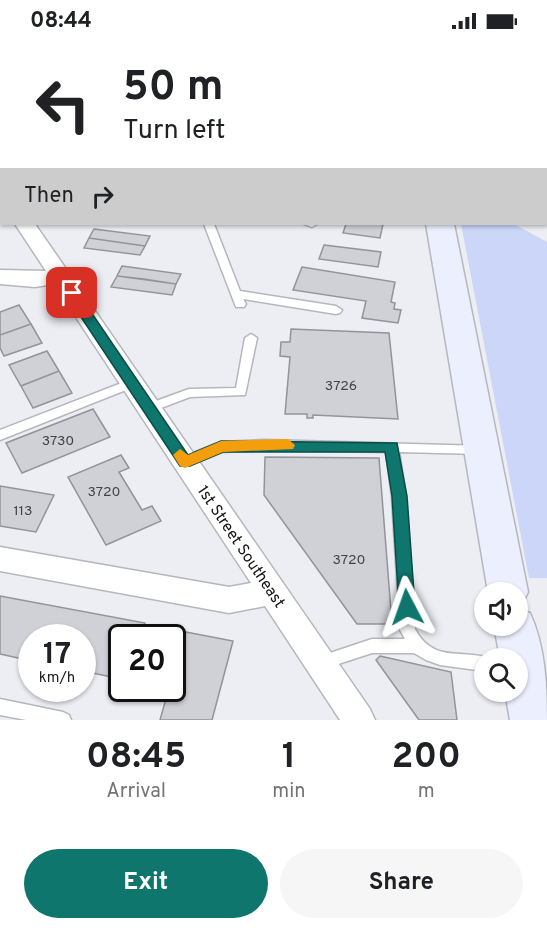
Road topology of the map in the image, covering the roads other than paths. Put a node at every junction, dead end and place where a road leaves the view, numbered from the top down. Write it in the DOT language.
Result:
graph roads {
  1 [pos="26,225"];
  2 [pos="209,225"];
  3 [pos="440,225"];
  4 [pos="60,276"];
  5 [pos="0,277"];
  6 [pos="336,310"];
  7 [pos="251,339"];
  8 [pos="132,383"];
  9 [pos="149,408"];
  10 [pos="0,435"];
  11 [pos="392,447"];
  12 [pos="481,449"];
  13 [pos="185,462"];
  14 [pos="0,559"];
  15 [pos="506,582"];
  16 [pos="272,591"];
  17 [pos="417,646"];
  18 [pos="320,663"];
  19 [pos="474,663"];
  20 [pos="527,702"];
  21 [pos="0,708"];
  22 [pos="351,718"];
  23 [pos="63,720"];
  24 [pos="532,720"];
  1 -- 4 [label="street, 1st Street Southeast"];
  2 -- 6 [label="lane"];
  3 -- 12 [label="main road"];
  4 -- 5 [label="street"];
  4 -- 8 [label="street, 1st Street Southeast"];
  7 -- 9 [label="lane"];
  8 -- 9 [label="street, 1st Street Southeast"];
  8 -- 10 [label="lane"];
  9 -- 13 [label="street, 1st Street Southeast"];
  11 -- 12 [label="lane"];
  11 -- 13 [label="lane"];
  11 -- 17 [label="lane"];
  12 -- 15 [label="main road"];
  13 -- 16 [label="street, 1st Street Southeast"];
  14 -- 16 [label="street"];
  16 -- 18 [label="street, 1st Street Southeast"];
  17 -- 18 [label="lane"];
  17 -- 19 [label="lane"];
  18 -- 22 [label="street, 1st Street Southeast"];
  20 -- 24 [label="main road"];
  21 -- 23 [label="lane"];
}
